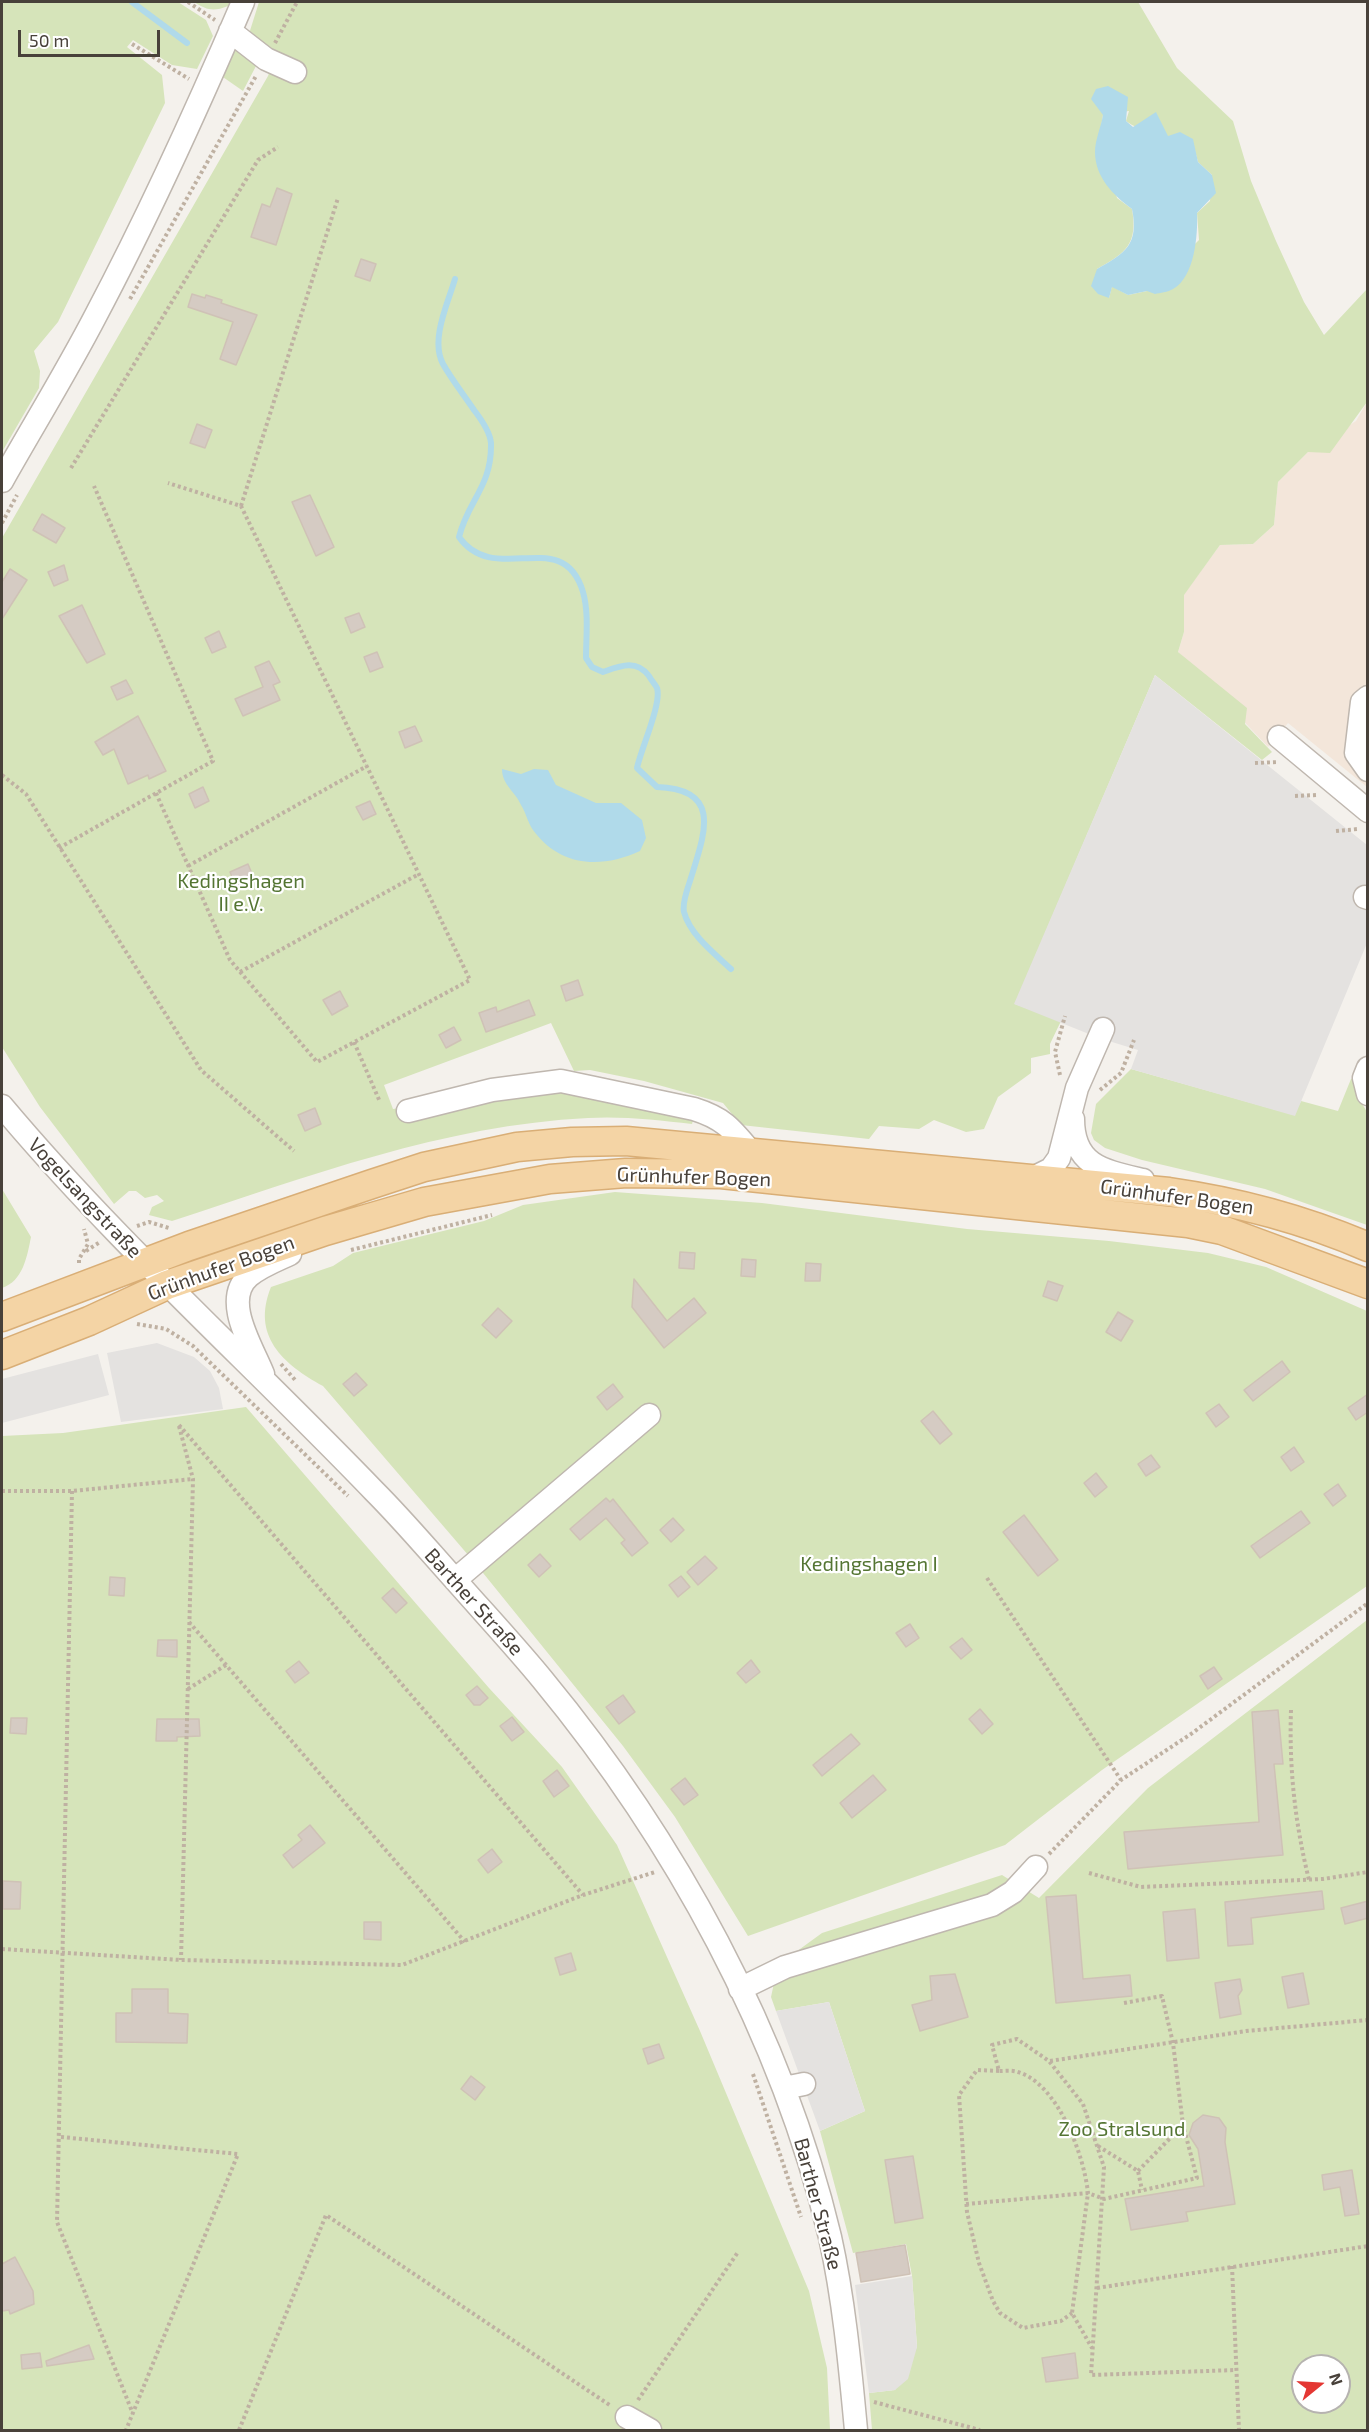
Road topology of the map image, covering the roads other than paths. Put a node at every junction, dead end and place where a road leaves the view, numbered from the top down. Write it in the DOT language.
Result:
graph roads {
  1 [pos="243,2"];
  2 [pos="230,31"];
  3 [pos="295,72"];
  4 [pos="12,483"];
  5 [pos="1368,697"];
  6 [pos="1279,737"];
  7 [pos="1368,770"];
  8 [pos="1368,811"];
  9 [pos="1103,1029"];
  10 [pos="1368,1068"];
  11 [pos="1087,1091"];
  12 [pos="1368,1094"];
  13 [pos="2,1106"];
  14 [pos="408,1112"];
  15 [pos="750,1151"];
  16 [pos="1031,1179"];
  17 [pos="1169,1192"];
  18 [pos="317,1233"];
  19 [pos="1368,1247"];
  20 [pos="145,1263"];
  21 [pos="1368,1284"];
  22 [pos="167,1285"];
  23 [pos="2,1317"];
  24 [pos="2,1355"];
  25 [pos="266,1381"];
  26 [pos="649,1415"];
  27 [pos="455,1580"];
  28 [pos="1036,1867"];
  29 [pos="740,1989"];
  30 [pos="627,2417"];
  31 [pos="650,2430"];
  32 [pos="856,2430"];
  1 -- 2 [label="street"];
  2 -- 3 [label="street"];
  2 -- 4 [label="street"];
  5 -- 7 [label="street"];
  6 -- 8 [label="street"];
  9 -- 11 [label="street"];
  10 -- 12 [label="street"];
  11 -- 16 [label="street"];
  11 -- 17 [label="street"];
  13 -- 20 [label="street, Vogelsangstraße"];
  14 -- 15 [label="street"];
  15 -- 16 [label="main road, Grünhufer Bogen"];
  15 -- 20 [label="main road, Grünhufer Bogen"];
  16 -- 17 [label="main road, Grünhufer Bogen"];
  17 -- 19 [label="main road, Grünhufer Bogen"];
  18 -- 21 [label="main road, Grünhufer Bogen"];
  18 -- 22 [label="main road, Grünhufer Bogen"];
  18 -- 25 [label="street"];
  20 -- 22 [label="street, Barther Straße"];
  20 -- 23 [label="main road, Grünhufer Bogen"];
  22 -- 24 [label="main road, Grünhufer Bogen"];
  22 -- 25 [label="street, Barther Straße"];
  25 -- 27 [label="street, Barther Straße"];
  26 -- 27 [label="street"];
  27 -- 29 [label="street, Barther Straße"];
  28 -- 29 [label="street"];
  29 -- 32 [label="street, Barther Straße"];
  30 -- 31 [label="street"];
}
